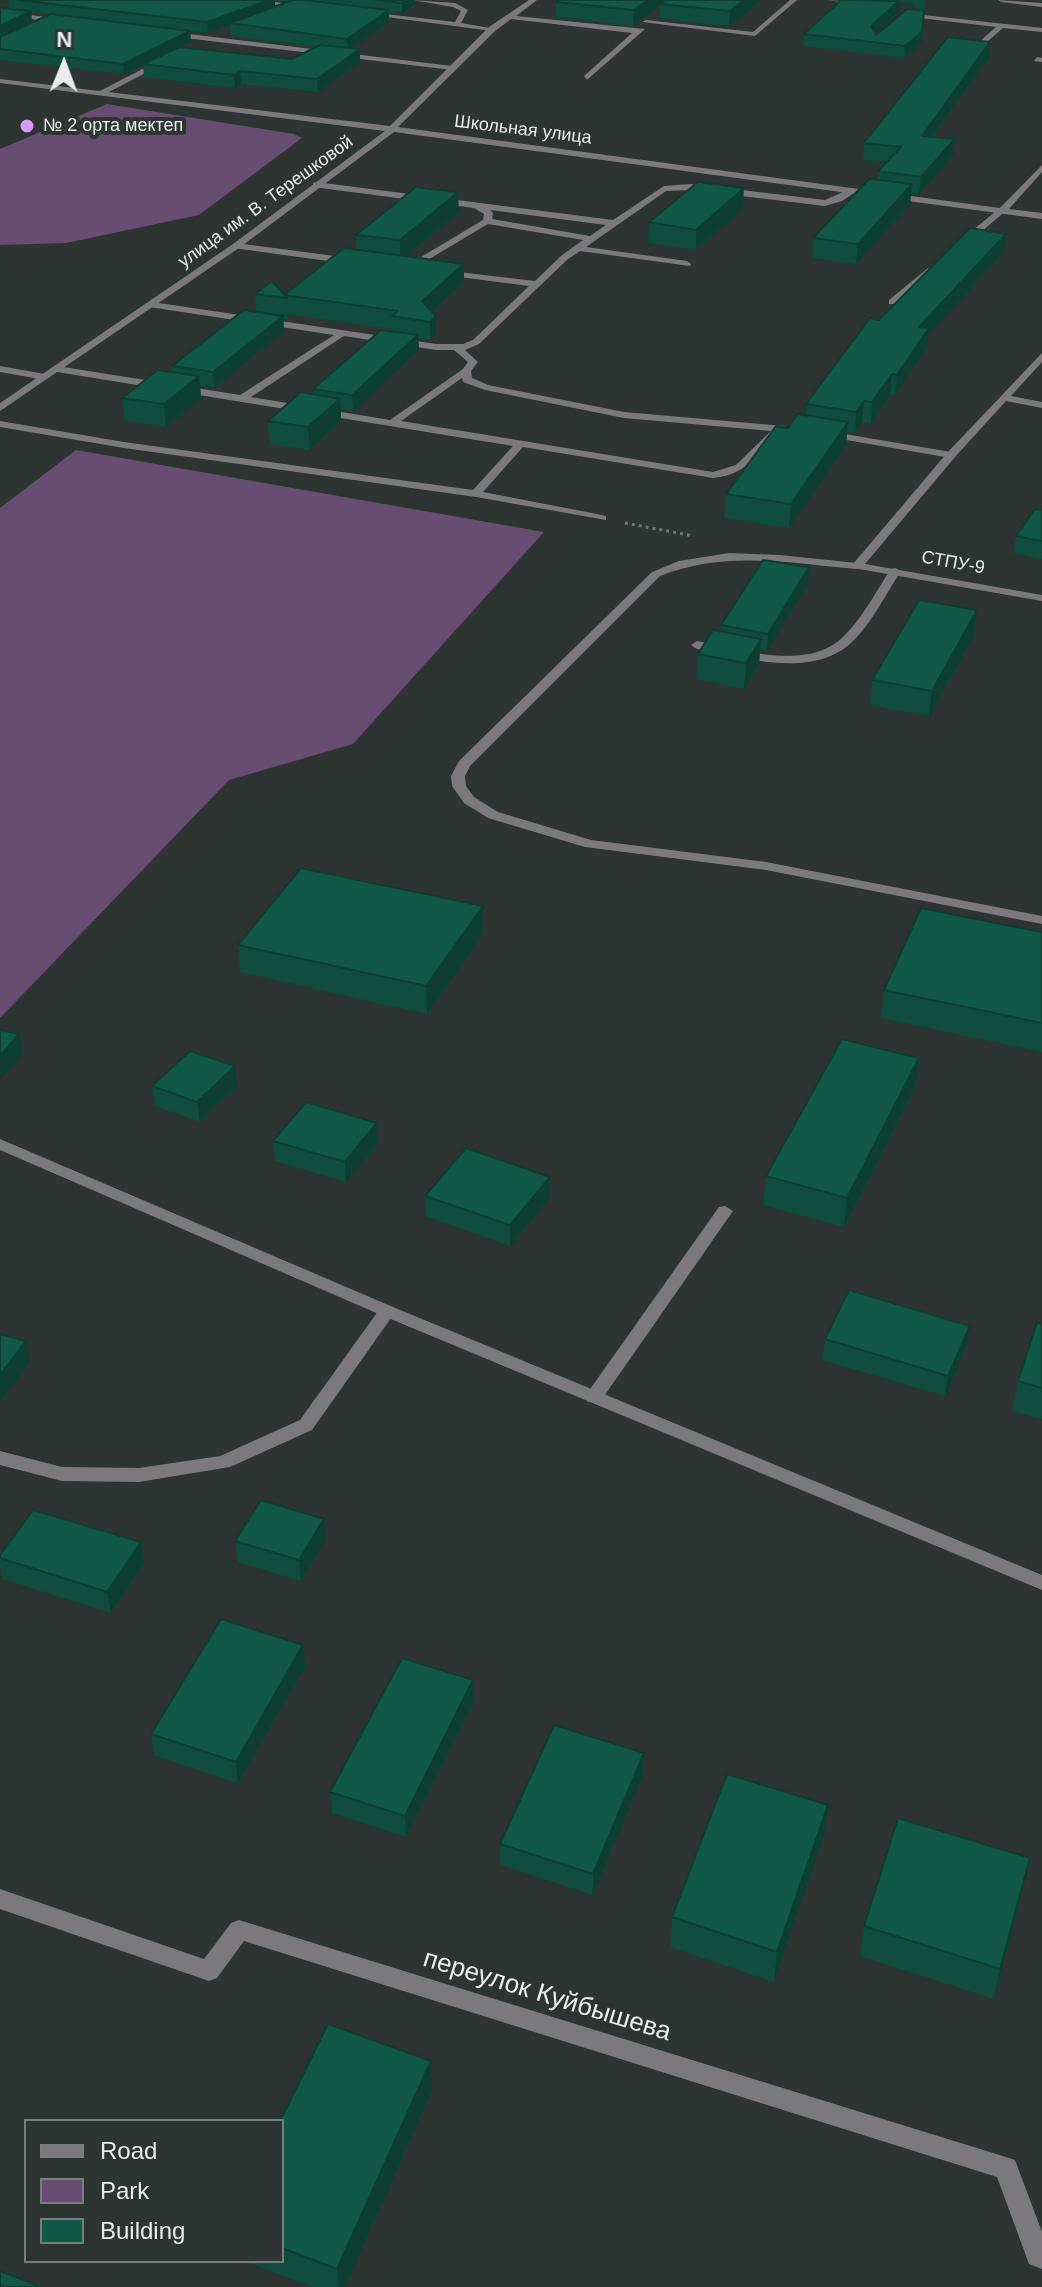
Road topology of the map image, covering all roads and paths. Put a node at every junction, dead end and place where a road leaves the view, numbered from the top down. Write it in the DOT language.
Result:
graph roads {
  1 [pos="246,0"];
  2 [pos="415,0"];
  3 [pos="534,0"];
  4 [pos="794,0"];
  5 [pos="830,0"];
  6 [pos="1001,0"];
  7 [pos="871,4"];
  8 [pos="1042,5"];
  9 [pos="294,6"];
  10 [pos="309,7"];
  11 [pos="898,7"];
  12 [pos="3,8"];
  13 [pos="282,12"];
  14 [pos="353,13"];
  15 [pos="656,15"];
  16 [pos="905,15"];
  17 [pos="509,17"];
  18 [pos="51,20"];
  19 [pos="66,22"];
  20 [pos="646,22"];
  21 [pos="895,24"];
  22 [pos="457,25"];
  23 [pos="1002,25"];
  24 [pos="38,26"];
  25 [pos="492,29"];
  26 [pos="1042,30"];
  27 [pos="639,32"];
  28 [pos="161,33"];
  29 [pos="222,33"];
  30 [pos="209,39"];
  31 [pos="189,49"];
  32 [pos="318,52"];
  33 [pos="972,53"];
  34 [pos="306,59"];
  35 [pos="166,60"];
  36 [pos="452,68"];
  37 [pos="587,78"];
  38 [pos="0,81"];
  39 [pos="100,93"];
  40 [pos="392,129"];
  41 [pos="1042,167"];
  42 [pos="316,185"];
  43 [pos="855,190"];
  44 [pos="476,205"];
  45 [pos="1004,209"];
  46 [pos="1042,216"];
  47 [pos="487,221"];
  48 [pos="613,223"];
  49 [pos="591,239"];
  50 [pos="236,246"];
  51 [pos="959,246"];
  52 [pos="578,248"];
  53 [pos="362,262"];
  54 [pos="687,264"];
  55 [pos="937,265"];
  56 [pos="393,266"];
  57 [pos="409,268"];
  58 [pos="423,270"];
  59 [pos="437,271"];
  60 [pos="536,284"];
  61 [pos="892,302"];
  62 [pos="152,305"];
  63 [pos="343,333"];
  64 [pos="458,348"];
  65 [pos="1042,356"];
  66 [pos="0,369"];
  67 [pos="57,369"];
  68 [pos="466,371"];
  69 [pos="45,377"];
  70 [pos="1005,398"];
  71 [pos="241,399"];
  72 [pos="1042,405"];
  73 [pos="0,408"];
  74 [pos="392,423"];
  75 [pos="0,424"];
  76 [pos="780,428"];
  77 [pos="793,429"];
  78 [pos="821,433"];
  79 [pos="520,444"];
  80 [pos="951,455"];
  81 [pos="476,494"];
  82 [pos="602,518"];
  83 [pos="857,566"];
  84 [pos="895,571"];
  85 [pos="1042,598"];
  86 [pos="697,645"];
  87 [pos="1042,920"];
  88 [pos="0,1144"];
  89 [pos="725,1211"];
  90 [pos="387,1311"];
  91 [pos="594,1397"];
  92 [pos="0,1458"];
  93 [pos="1042,1583"];
  94 [pos="0,1899"];
  95 [pos="1042,2257"];
  1 -- 9 [label="street"];
  2 -- 22 [label="street"];
  3 -- 17 [label="street, улица им. В. Терешковой"];
  4 -- 20 [label="street"];
  5 -- 7 [label="street"];
  6 -- 8 [label="street"];
  9 -- 10 [label="street"];
  9 -- 13 [label="street"];
  11 -- 16 [label="street"];
  12 -- 18 [label="street"];
  14 -- 22 [label="street"];
  15 -- 20 [label="street"];
  16 -- 21 [label="street"];
  16 -- 23 [label="street"];
  17 -- 25 [label="street, улица им. В. Терешковой"];
  17 -- 27 [label="street"];
  18 -- 19 [label="street"];
  18 -- 24 [label="street"];
  20 -- 27 [label="street"];
  22 -- 25 [label="street"];
  23 -- 26 [label="street"];
  23 -- 33 [label="street"];
  25 -- 36 [label="street, улица им. В. Терешковой"];
  27 -- 37 [label="street"];
  28 -- 30 [label="street"];
  29 -- 30 [label="street"];
  30 -- 31 [label="street"];
  30 -- 32 [label="street"];
  32 -- 34 [label="street"];
  32 -- 36 [label="street"];
  35 -- 39 [label="street"];
  36 -- 40 [label="street, улица им. В. Терешковой"];
  38 -- 39 [label="street, Школьная улица"];
  39 -- 40 [label="street, Школьная улица"];
  40 -- 42 [label="street, улица им. В. Терешковой"];
  40 -- 43 [label="street, Школьная улица"];
  41 -- 45 [label="street"];
  42 -- 44 [label="street"];
  42 -- 50 [label="street, улица им. В. Терешковой"];
  43 -- 45 [label="street, Школьная улица"];
  43 -- 48 [label="street"];
  44 -- 47 [label="street"];
  44 -- 48 [label="street"];
  45 -- 46 [label="street, Школьная улица"];
  45 -- 51 [label="street"];
  47 -- 49 [label="street"];
  47 -- 57 [label="street"];
  48 -- 49 [label="street"];
  49 -- 52 [label="street"];
  50 -- 53 [label="street"];
  50 -- 62 [label="street, улица им. В. Терешковой"];
  52 -- 54 [label="street"];
  52 -- 60 [label="street"];
  55 -- 61 [label="street"];
  56 -- 57 [label="street"];
  57 -- 58 [label="street"];
  59 -- 60 [label="street"];
  60 -- 64 [label="street"];
  62 -- 63 [label="street"];
  62 -- 67 [label="street, улица им. В. Терешковой"];
  63 -- 64 [label="street"];
  63 -- 71 [label="street"];
  64 -- 68 [label="street"];
  65 -- 70 [label="street"];
  66 -- 69 [label="street"];
  67 -- 69 [label="street, улица им. В. Терешковой"];
  67 -- 71 [label="street"];
  68 -- 74 [label="street"];
  68 -- 76 [label="street"];
  69 -- 73 [label="street, улица им. В. Терешковой"];
  70 -- 72 [label="street"];
  70 -- 80 [label="street"];
  71 -- 74 [label="street"];
  74 -- 79 [label="street"];
  75 -- 81 [label="street"];
  76 -- 77 [label="street"];
  76 -- 79 [label="street"];
  78 -- 80 [label="street"];
  79 -- 81 [label="street"];
  80 -- 83 [label="street"];
  81 -- 82 [label="street"];
  83 -- 84 [label="street, СТПУ-9"];
  83 -- 87 [label="street, СТПУ-9"];
  84 -- 85 [label="street, СТПУ-9"];
  84 -- 86 [label="street"];
  88 -- 90 [label="street"];
  89 -- 91 [label="street"];
  90 -- 91 [label="street"];
  90 -- 92 [label="street"];
  91 -- 93 [label="street"];
  94 -- 95 [label="street, переулок Куйбышева"];
}
